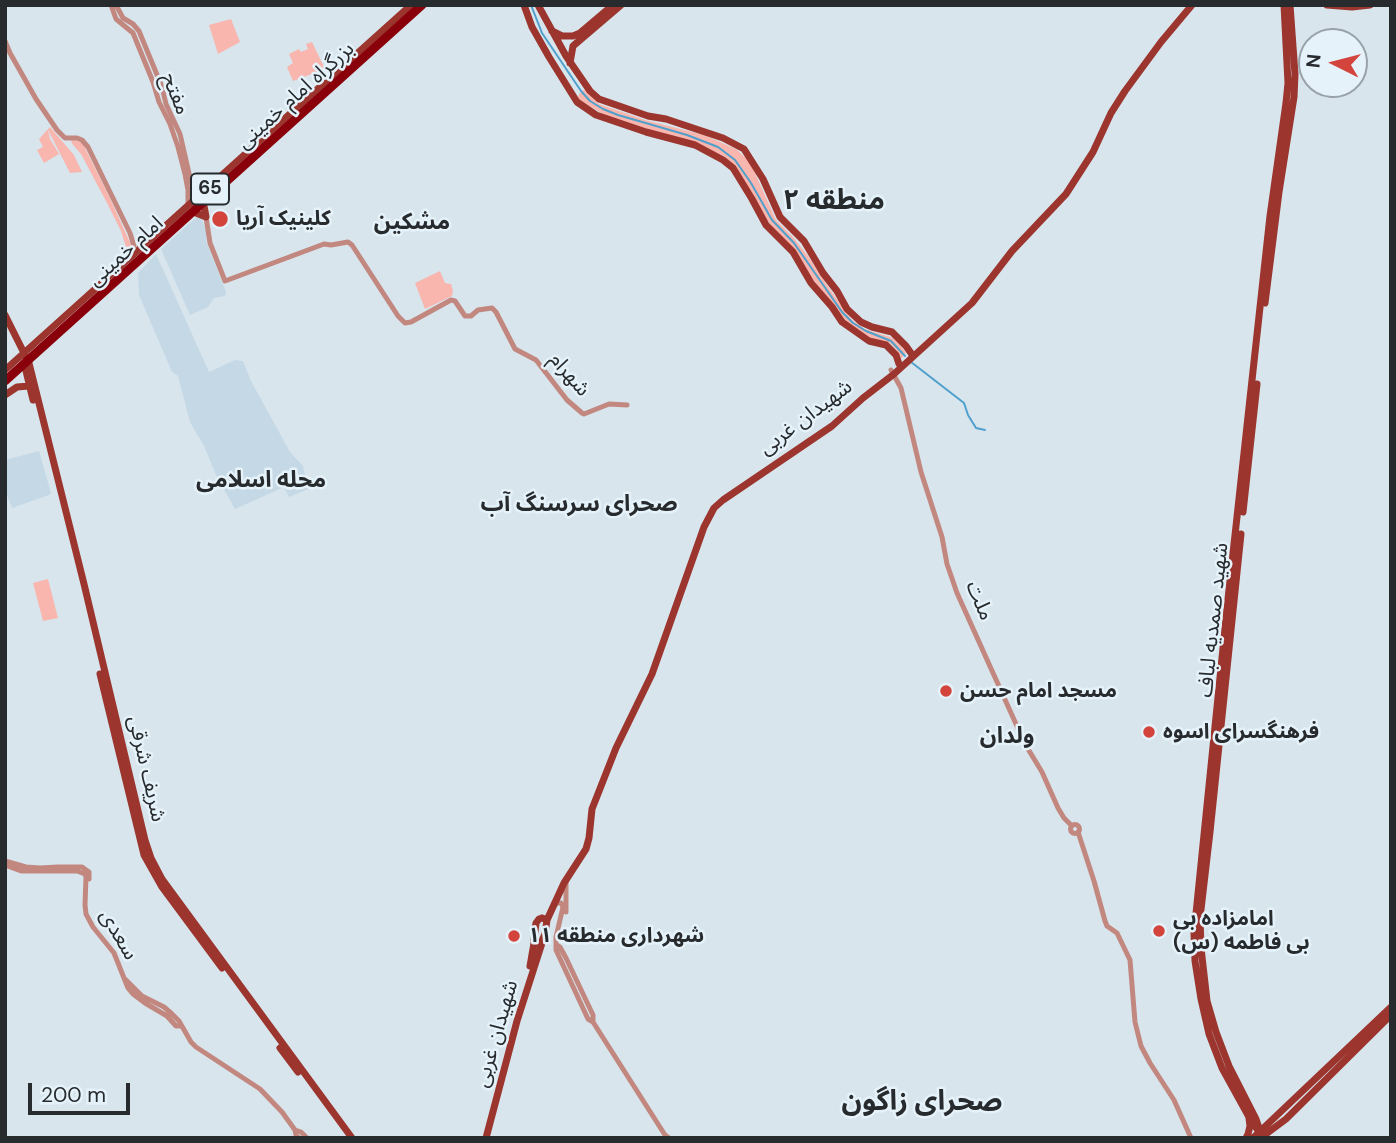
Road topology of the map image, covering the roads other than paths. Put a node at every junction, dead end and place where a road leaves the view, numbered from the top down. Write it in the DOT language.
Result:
graph roads {
  1 [pos="111,5"];
  2 [pos="116,5"];
  3 [pos="524,5"];
  4 [pos="538,5"];
  5 [pos="613,5"];
  6 [pos="621,5"];
  7 [pos="1189,5"];
  8 [pos="1290,5"];
  9 [pos="1297,5"];
  10 [pos="1327,5"];
  11 [pos="1370,5"];
  12 [pos="419,6"];
  13 [pos="1285,10"];
  14 [pos="551,30"];
  15 [pos="567,36"];
  16 [pos="5,41"];
  17 [pos="573,46"];
  18 [pos="570,63"];
  19 [pos="584,83"];
  20 [pos="572,93"];
  21 [pos="199,191"];
  22 [pos="188,193"];
  23 [pos="188,204"];
  24 [pos="204,206"];
  25 [pos="196,213"];
  26 [pos="206,217"];
  27 [pos="130,233"];
  28 [pos="150,240"];
  29 [pos="134,254"];
  30 [pos="5,315"];
  31 [pos="5,325"];
  32 [pos="16,344"];
  33 [pos="23,354"];
  34 [pos="912,355"];
  35 [pos="14,361"];
  36 [pos="899,364"];
  37 [pos="27,365"];
  38 [pos="5,372"];
  39 [pos="892,372"];
  40 [pos="5,383"];
  41 [pos="29,386"];
  42 [pos="5,395"];
  43 [pos="626,405"];
  44 [pos="53,466"];
  45 [pos="5,863"];
  46 [pos="567,879"];
  47 [pos="554,903"];
  48 [pos="545,919"];
  49 [pos="559,927"];
  50 [pos="543,940"];
  51 [pos="534,943"];
  52 [pos="212,951"];
  53 [pos="1391,1007"];
  54 [pos="1391,1015"];
  55 [pos="1251,1115"];
  56 [pos="1276,1117"];
  57 [pos="1276,1127"];
  58 [pos="296,1130"];
  59 [pos="1263,1136"];
  60 [pos="665,1137"];
  61 [pos="299,1138"];
  62 [pos="307,1138"];
  63 [pos="346,1138"];
  64 [pos="352,1138"];
  65 [pos="484,1138"];
  66 [pos="1191,1138"];
  67 [pos="1246,1138"];
  68 [pos="1253,1138"];
  69 [pos="1274,1138"];
  1 -- 22 [label="street, مفتح"];
  2 -- 21 [label="street, مفتح"];
  3 -- 20 [label="main road"];
  4 -- 14 [label="main road"];
  5 -- 15 [label="main road"];
  6 -- 17 [label="main road"];
  7 -- 34 [label="main road, شهیدان غربی"];
  8 -- 13 [label="main road, شهید صمدیه لباف"];
  9 -- 13 [label="main road"];
  10 -- 11 [label="main road"];
  12 -- 21 [label="main road, امام خمینی"];
  12 -- 24 [label="main road, امام خمینی"];
  12 -- 38 [label="highway, بزرگراه امام خمینی / 65, bridge"];
  12 -- 40 [label="highway, بزرگراه امام خمینی / 65, bridge"];
  13 -- 55 [label="main road, شهید صمدیه لباف"];
  14 -- 15 [label="main road"];
  14 -- 18 [label="main road"];
  15 -- 17 [label="main road"];
  16 -- 27 [label="street"];
  17 -- 18 [label="main road"];
  18 -- 19 [label="main road"];
  19 -- 20 [label="main road"];
  19 -- 34 [label="main road"];
  20 -- 36 [label="main road"];
  21 -- 22 [label="street"];
  21 -- 23 [label="main road, امام خمینی"];
  22 -- 23 [label="street, مفتح"];
  23 -- 28 [label="main road, امام خمینی"];
  24 -- 25 [label="main road, امام خمینی"];
  24 -- 26 [label="main road"];
  25 -- 26 [label="main road"];
  25 -- 37 [label="main road, امام خمینی"];
  26 -- 43 [label="street, شهرام"];
  27 -- 28 [label="street"];
  27 -- 29 [label="street"];
  28 -- 29 [label="main road, امام خمینی"];
  29 -- 33 [label="main road, امام خمینی"];
  30 -- 33 [label="main road"];
  31 -- 32 [label="main road"];
  32 -- 33 [label="main road"];
  32 -- 35 [label="main road"];
  33 -- 35 [label="main road, امام خمینی"];
  33 -- 37 [label="main road, شریف شرقی"];
  34 -- 36 [label="main road, شهیدان غربی"];
  34 -- 39 [label="main road, شهیدان غربی"];
  35 -- 38 [label="main road, امام خمینی"];
  36 -- 39 [label="main road, شهیدان غربی"];
  37 -- 40 [label="main road, امام خمینی"];
  37 -- 41 [label="main road, شریف شرقی"];
  37 -- 44 [label="main road, شریف شرقی"];
  39 -- 46 [label="main road, شهیدان غربی"];
  39 -- 48 [label="main road, شهیدان غربی"];
  39 -- 66 [label="street, ملت"];
  41 -- 42 [label="main road"];
  41 -- 44 [label="main road, شریف شرقی"];
  44 -- 52 [label="main road, شریف شرقی"];
  45 -- 58 [label="street, سعدی"];
  46 -- 47 [label="main road, شهیدان غربی"];
  46 -- 49 [label="street"];
  47 -- 48 [label="main road, شهیدان غربی"];
  47 -- 49 [label="street"];
  48 -- 50 [label="main road, شهیدان غربی"];
  48 -- 51 [label="main road, شهیدان غربی"];
  49 -- 60 [label="street"];
  50 -- 51 [label="main road"];
  50 -- 65 [label="main road, شهیدان غربی"];
  51 -- 65 [label="main road, شهیدان غربی"];
  52 -- 63 [label="main road, شریف شرقی"];
  52 -- 64 [label="main road, شریف شرقی"];
  53 -- 56 [label="main road"];
  54 -- 57 [label="main road"];
  55 -- 56 [label="main road"];
  55 -- 59 [label="main road, شهید صمدیه لباف"];
  55 -- 67 [label="main road"];
  56 -- 59 [label="main road"];
  57 -- 59 [label="main road"];
  57 -- 69 [label="main road"];
  58 -- 61 [label="street, سعدی"];
  58 -- 62 [label="street, سعدی"];
  59 -- 68 [label="main road"];
}
